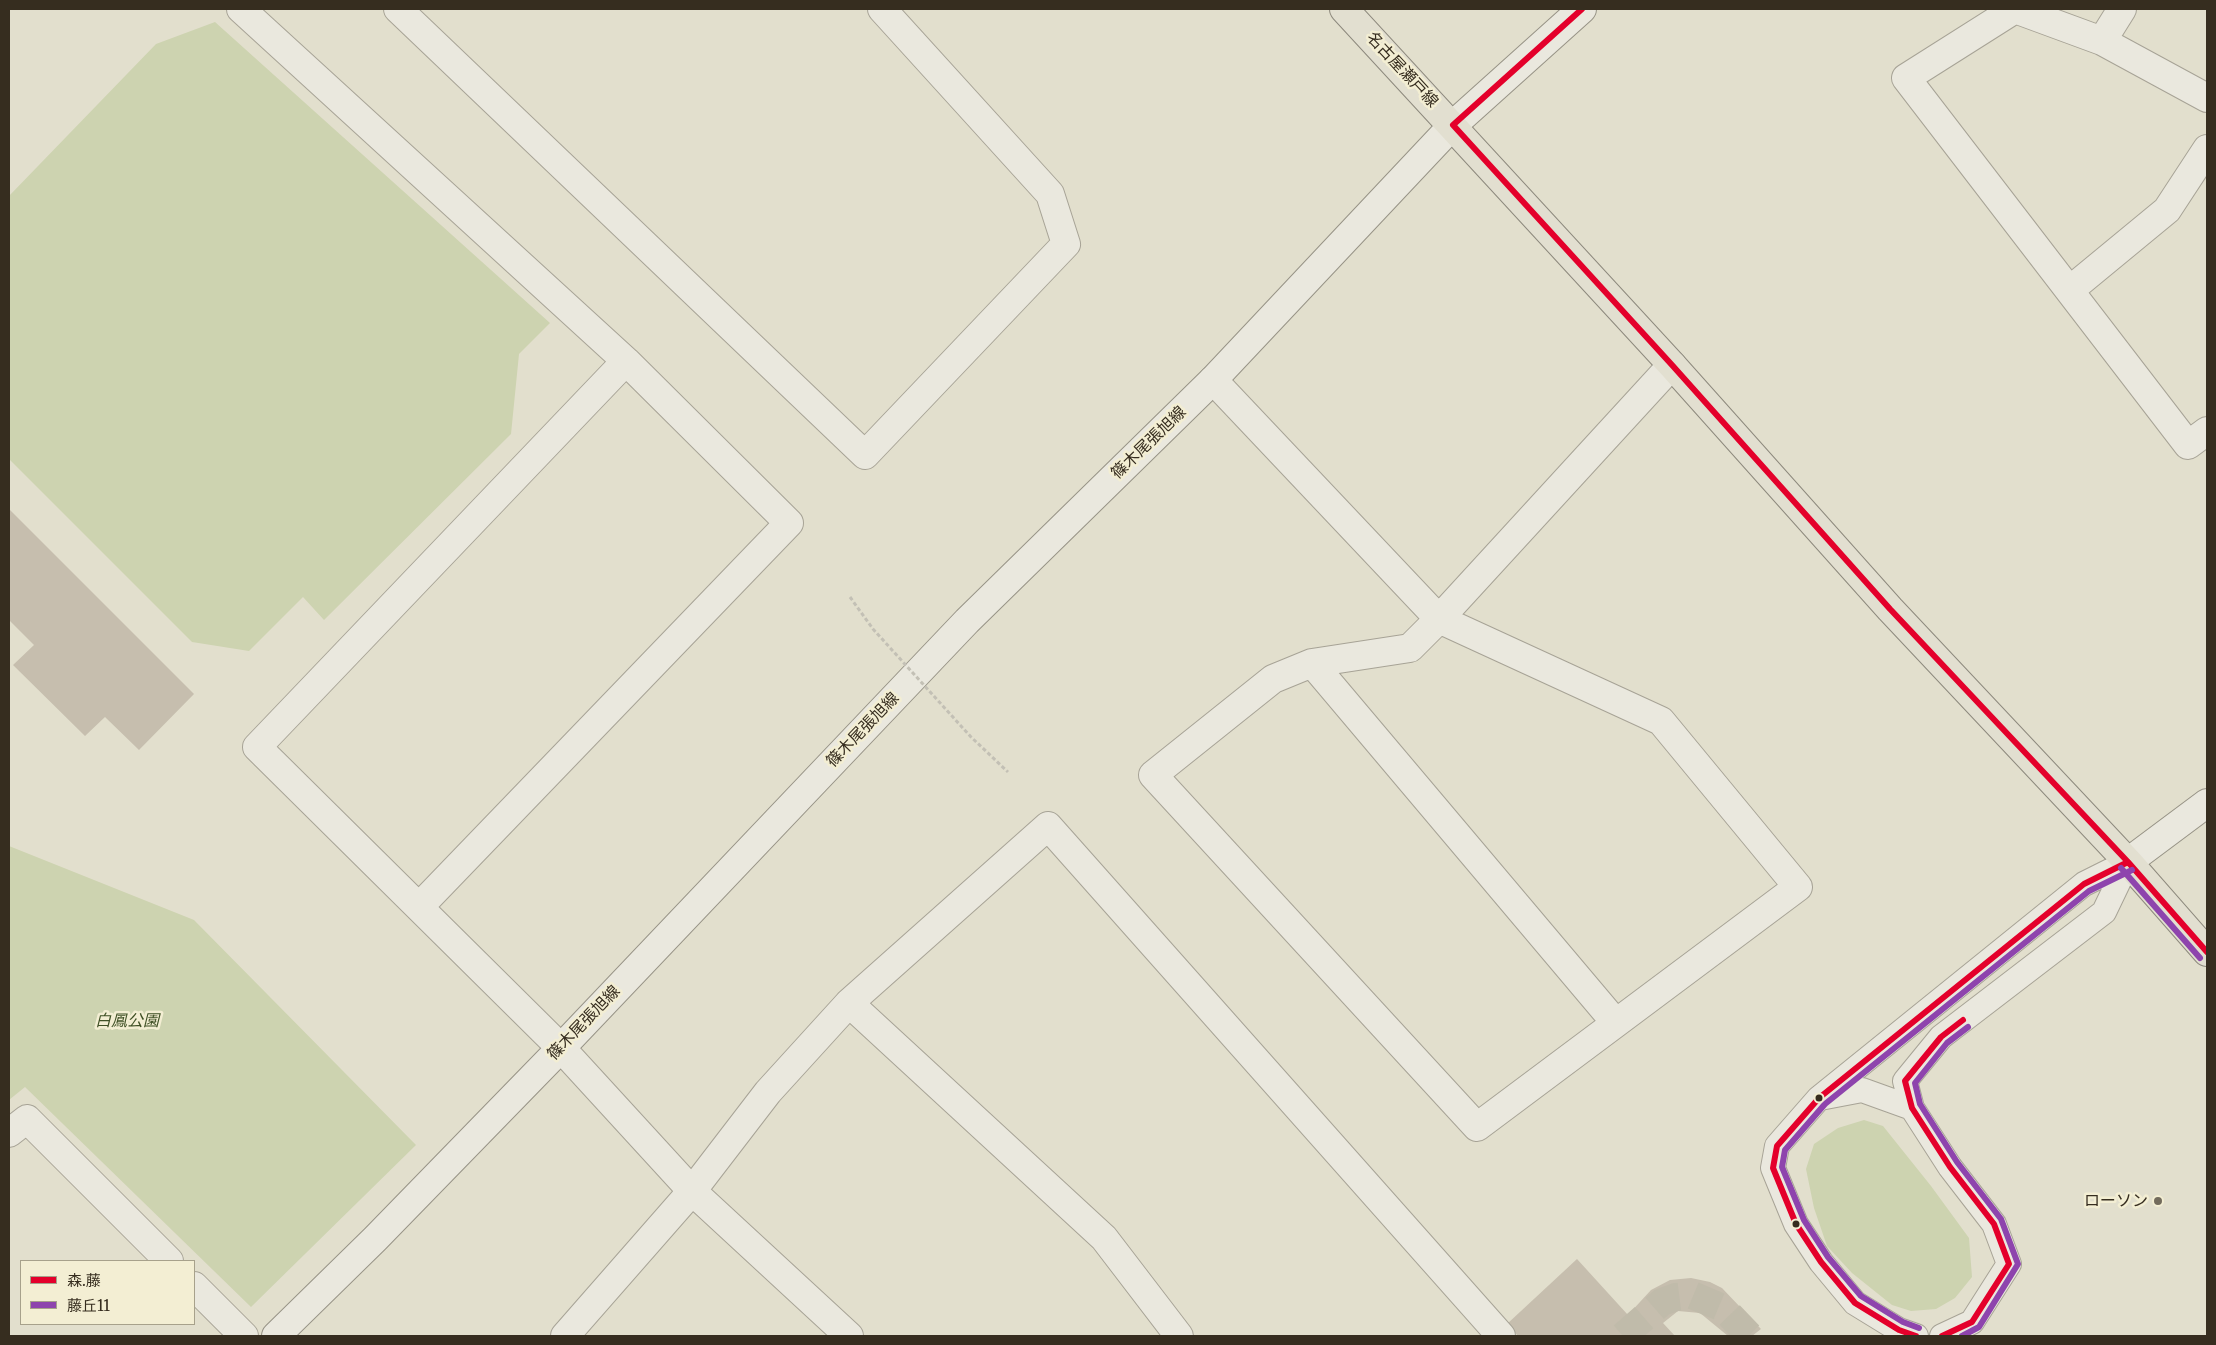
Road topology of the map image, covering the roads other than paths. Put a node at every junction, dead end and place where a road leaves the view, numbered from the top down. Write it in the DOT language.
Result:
graph roads {
  1 [pos="241,9"];
  2 [pos="398,9"];
  3 [pos="882,9"];
  4 [pos="1344,9"];
  5 [pos="1582,9"];
  6 [pos="2015,9"];
  7 [pos="2122,9"];
  8 [pos="2102,42"];
  9 [pos="2207,98"];
  10 [pos="1453,125"];
  11 [pos="2207,149"];
  12 [pos="2070,290"];
  13 [pos="626,361"];
  14 [pos="1672,365"];
  15 [pos="1213,380"];
  16 [pos="2207,431"];
  17 [pos="1439,619"];
  18 [pos="1312,664"];
  19 [pos="2207,803"];
  20 [pos="2128,862"];
  21 [pos="420,906"];
  22 [pos="2207,952"];
  23 [pos="849,1003"];
  24 [pos="1615,1022"];
  25 [pos="561,1048"];
  26 [pos="1819,1098"];
  27 [pos="1912,1108"];
  28 [pos="9,1133"];
  29 [pos="692,1191"];
  30 [pos="168,1260"];
  31 [pos="195,1287"];
  32 [pos="244,1336"];
  33 [pos="276,1336"];
  34 [pos="565,1336"];
  35 [pos="849,1336"];
  36 [pos="1179,1336"];
  37 [pos="1501,1336"];
  38 [pos="1916,1336"];
  39 [pos="1942,1336"];
  1 -- 13 [label="street"];
  2 -- 3 [label="street"];
  4 -- 10 [label="main road, 名古屋瀬戸線"];
  5 -- 10 [label="street, 篠木尾張旭線"];
  6 -- 8 [label="street"];
  6 -- 12 [label="street"];
  7 -- 8 [label="street"];
  8 -- 9 [label="street"];
  10 -- 14 [label="main road, 名古屋瀬戸線"];
  10 -- 15 [label="street, 篠木尾張旭線"];
  11 -- 12 [label="street"];
  12 -- 16 [label="street"];
  13 -- 21 [label="street"];
  13 -- 21 [label="street"];
  14 -- 17 [label="street"];
  14 -- 20 [label="main road, 名古屋瀬戸線"];
  15 -- 17 [label="street"];
  15 -- 25 [label="street, 篠木尾張旭線"];
  17 -- 18 [label="street"];
  17 -- 24 [label="street"];
  18 -- 24 [label="street"];
  18 -- 24 [label="street"];
  19 -- 20 [label="street"];
  20 -- 22 [label="main road, 名古屋瀬戸線"];
  20 -- 26 [label="lane"];
  20 -- 27 [label="lane"];
  21 -- 25 [label="street"];
  23 -- 29 [label="street"];
  23 -- 36 [label="street"];
  23 -- 37 [label="street"];
  25 -- 29 [label="street"];
  25 -- 33 [label="street, 篠木尾張旭線"];
  26 -- 27 [label="lane"];
  26 -- 38 [label="lane"];
  27 -- 39 [label="lane"];
  28 -- 30 [label="street"];
  29 -- 34 [label="street"];
  29 -- 35 [label="street"];
  31 -- 32 [label="street"];
}
